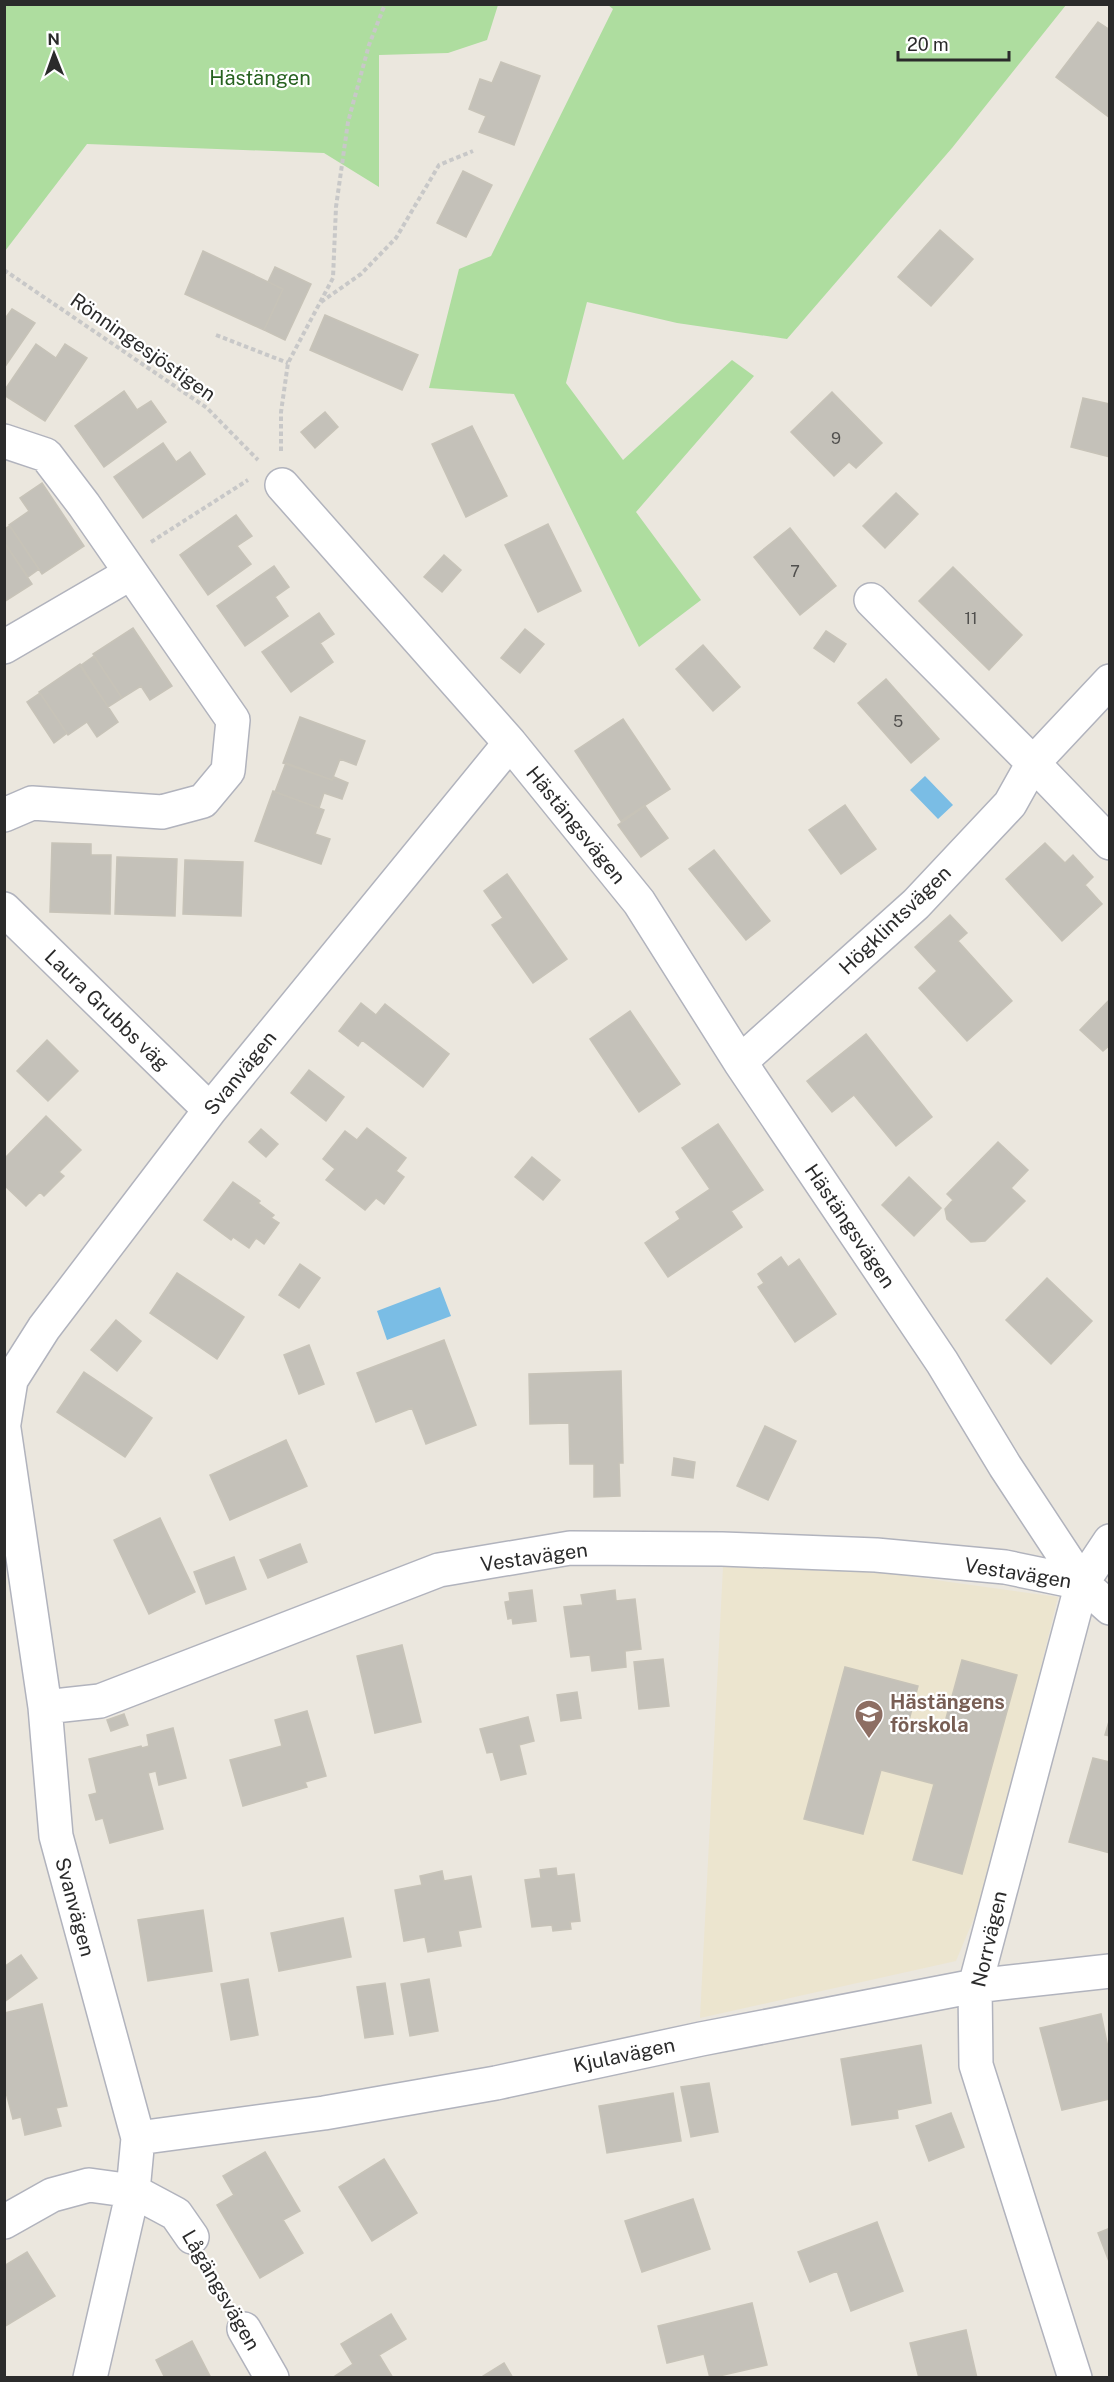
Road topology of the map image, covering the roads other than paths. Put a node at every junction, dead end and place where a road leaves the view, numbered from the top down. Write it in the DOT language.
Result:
graph roads {
  1 [pos="4,441"];
  2 [pos="274,476"];
  3 [pos="126,567"];
  4 [pos="871,600"];
  5 [pos="4,647"];
  6 [pos="1110,681"];
  7 [pos="510,743"];
  8 [pos="1033,763"];
  9 [pos="4,815"];
  10 [pos="1110,843"];
  11 [pos="4,909"];
  12 [pos="740,1062"];
  13 [pos="210,1110"];
  14 [pos="4,1423"];
  15 [pos="4,1429"];
  16 [pos="1110,1541"];
  17 [pos="1082,1583"];
  18 [pos="1110,1608"];
  19 [pos="45,1707"];
  20 [pos="1110,1971"];
  21 [pos="975,1986"];
  22 [pos="138,2138"];
  23 [pos="133,2191"];
  24 [pos="4,2222"];
  25 [pos="192,2238"];
  26 [pos="244,2329"];
  27 [pos="90,2378"];
  28 [pos="272,2378"];
  29 [pos="1075,2378"];
  1 -- 3 [label="street"];
  2 -- 7 [label="street, Hästängsvägen"];
  3 -- 5 [label="street"];
  3 -- 9 [label="street"];
  4 -- 8 [label="street"];
  6 -- 8 [label="street, Högklintsvägen"];
  7 -- 12 [label="street, Hästängsvägen"];
  7 -- 13 [label="street, Svanvägen"];
  8 -- 10 [label="street"];
  8 -- 12 [label="street, Högklintsvägen"];
  11 -- 13 [label="street, Laura Grubbs väg"];
  12 -- 17 [label="street, Hästängsvägen"];
  13 -- 14 [label="street, Svanvägen"];
  15 -- 19 [label="street, Svanvägen"];
  16 -- 17 [label="street, Norrvägen"];
  17 -- 18 [label="street, Hästängsvägen"];
  17 -- 19 [label="street, Vestavägen"];
  17 -- 21 [label="street, Norrvägen"];
  19 -- 22 [label="street, Svanvägen"];
  20 -- 21 [label="street, Kjulavägen"];
  21 -- 22 [label="street, Kjulavägen"];
  21 -- 29 [label="street, Norrvägen"];
  22 -- 23 [label="street, Svanvägen"];
  23 -- 24 [label="street"];
  23 -- 25 [label="street, Lågängsvägen"];
  23 -- 27 [label="street, Svanvägen"];
  26 -- 28 [label="street, Lågängsvägen"];
}
